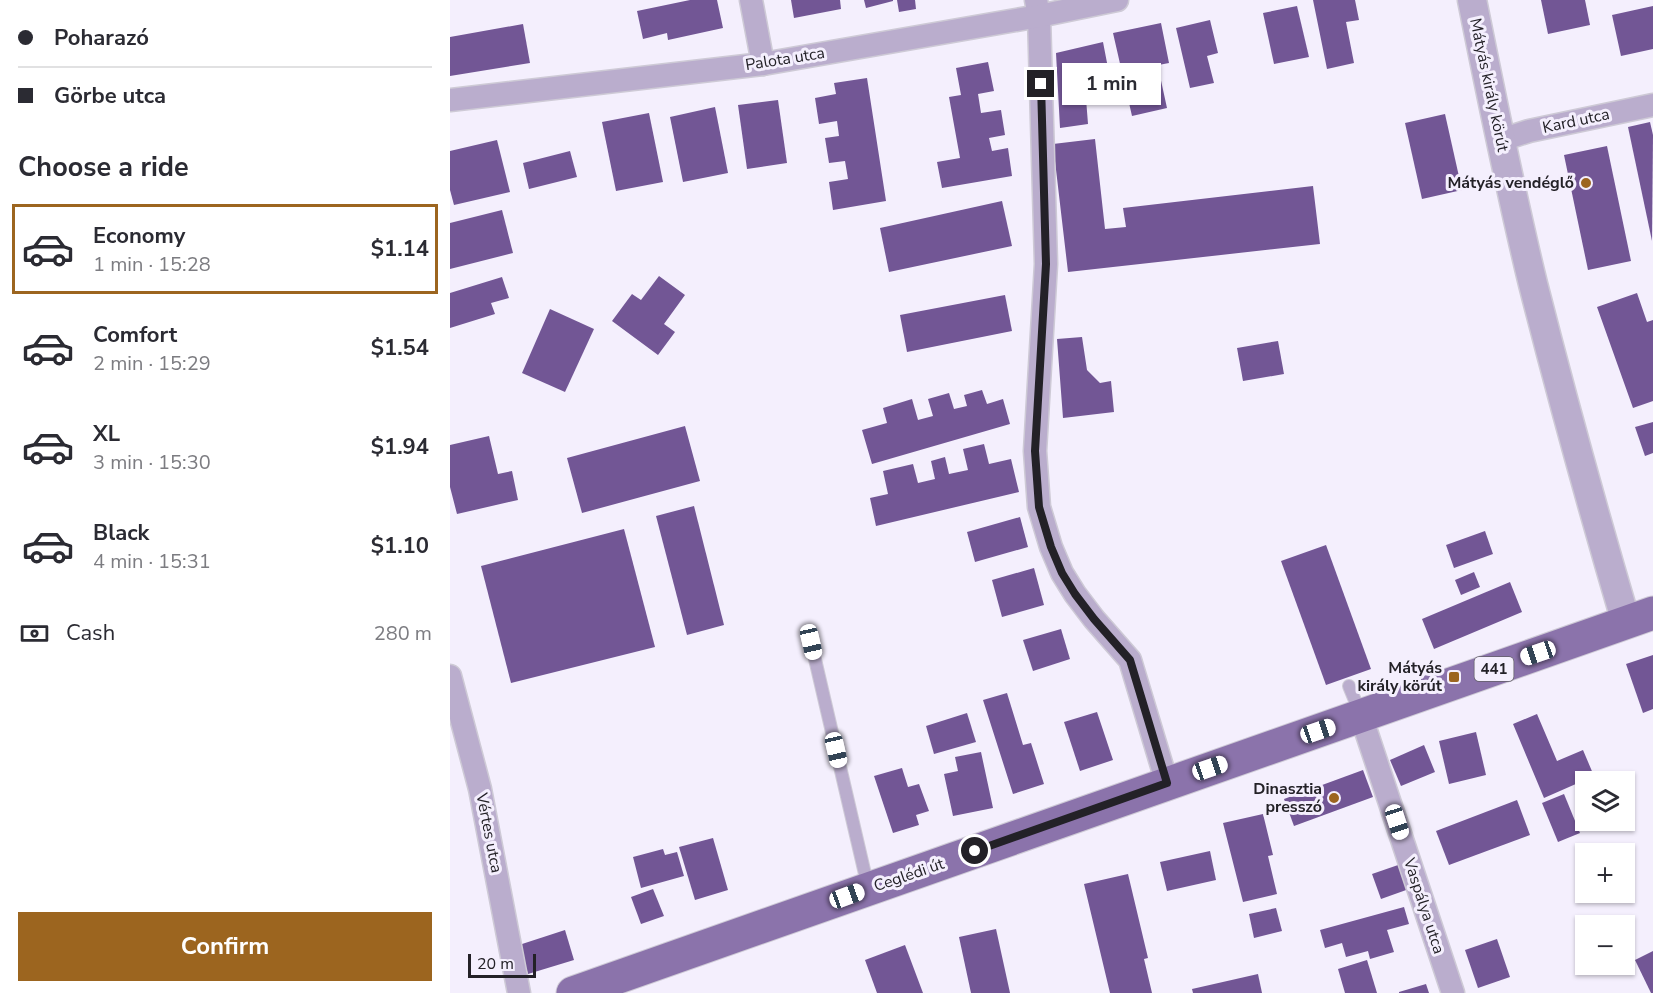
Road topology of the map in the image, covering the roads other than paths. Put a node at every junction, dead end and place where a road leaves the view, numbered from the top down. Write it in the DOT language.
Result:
graph roads {
  1 [pos="751,0"];
  2 [pos="1117,0"];
  3 [pos="1472,0"];
  4 [pos="1037,8"];
  5 [pos="763,64"];
  6 [pos="450,100"];
  7 [pos="1653,105"];
  8 [pos="1501,140"];
  9 [pos="1640,618"];
  10 [pos="811,642"];
  11 [pos="450,676"];
  12 [pos="1349,686"];
  13 [pos="1361,716"];
  14 [pos="1167,783"];
  15 [pos="868,889"];
  16 [pos="519,993"];
  17 [pos="573,993"];
  18 [pos="1454,993"];
  1 -- 5 [label="street"];
  2 -- 4 [label="street, Palota utca"];
  3 -- 8 [label="street, Mátyás király körút"];
  4 -- 5 [label="street, Palota utca"];
  4 -- 14 [label="street"];
  5 -- 6 [label="street, Palota utca"];
  7 -- 8 [label="street, Kard utca"];
  8 -- 9 [label="street, Mátyás király körút"];
  9 -- 13 [label="main road, Ceglédi út / 441"];
  10 -- 15 [label="lane"];
  11 -- 16 [label="street, Vértes utca"];
  12 -- 13 [label="lane"];
  13 -- 14 [label="main road, Ceglédi út / 441"];
  13 -- 18 [label="street, Vaspálya utca"];
  14 -- 15 [label="main road, Ceglédi út / 441"];
  15 -- 17 [label="main road, Ceglédi út / 441"];
}
